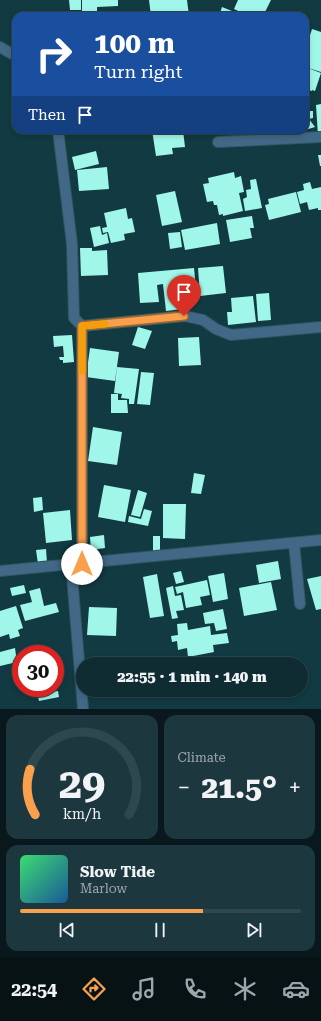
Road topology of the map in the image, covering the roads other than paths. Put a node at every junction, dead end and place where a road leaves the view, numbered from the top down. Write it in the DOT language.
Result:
graph roads {
  1 [pos="0,47"];
  2 [pos="12,54"];
  3 [pos="58,134"];
  4 [pos="321,137"];
  5 [pos="218,142"];
  6 [pos="82,326"];
  7 [pos="321,327"];
  8 [pos="321,540"];
  9 [pos="294,543"];
  10 [pos="71,564"];
  11 [pos="82,564"];
  12 [pos="0,571"];
  13 [pos="300,604"];
  14 [pos="83,709"];
  1 -- 2 [label="street"];
  3 -- 6 [label="street"];
  4 -- 5 [label="street"];
  6 -- 7 [label="street"];
  6 -- 11 [label="street"];
  8 -- 9 [label="street"];
  9 -- 11 [label="street"];
  9 -- 13 [label="street"];
  10 -- 11 [label="street"];
  10 -- 12 [label="street"];
  10 -- 14 [label="street"];
}
